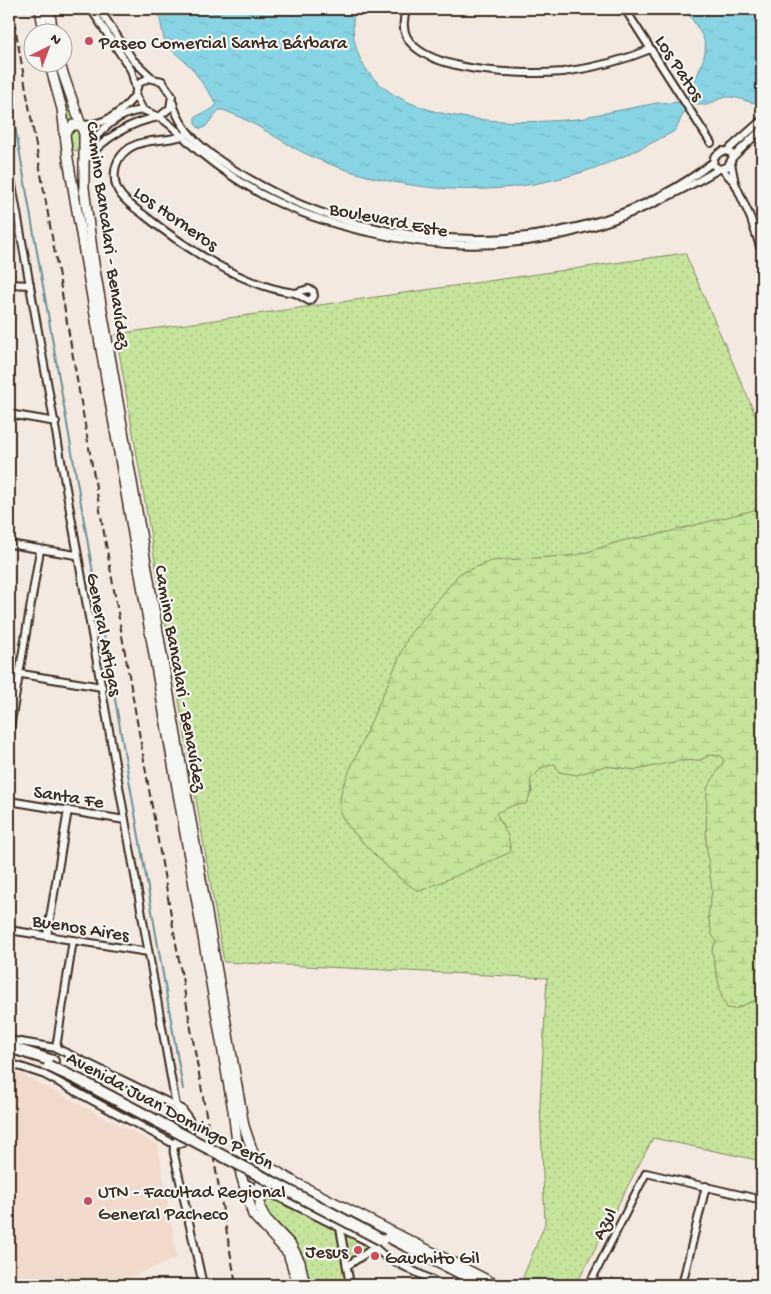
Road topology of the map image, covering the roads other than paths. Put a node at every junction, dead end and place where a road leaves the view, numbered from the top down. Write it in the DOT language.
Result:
graph roads {
  1 [pos="40,9"];
  2 [pos="49,9"];
  3 [pos="91,9"];
  4 [pos="99,9"];
  5 [pos="407,9"];
  6 [pos="625,9"];
  7 [pos="42,22"];
  8 [pos="51,22"];
  9 [pos="651,49"];
  10 [pos="138,67"];
  11 [pos="131,70"];
  12 [pos="52,72"];
  13 [pos="62,72"];
  14 [pos="151,77"];
  15 [pos="136,92"];
  16 [pos="173,103"];
  17 [pos="143,110"];
  18 [pos="158,117"];
  19 [pos="762,120"];
  20 [pos="82,125"];
  21 [pos="762,129"];
  22 [pos="64,133"];
  23 [pos="185,135"];
  24 [pos="711,143"];
  25 [pos="67,150"];
  26 [pos="724,151"];
  27 [pos="85,156"];
  28 [pos="714,160"];
  29 [pos="732,160"];
  30 [pos="9,168"];
  31 [pos="721,169"];
  32 [pos="735,183"];
  33 [pos="623,215"];
  34 [pos="762,253"];
  35 [pos="9,284"];
  36 [pos="30,285"];
  37 [pos="295,294"];
  38 [pos="9,414"];
  39 [pos="56,422"];
  40 [pos="9,544"];
  41 [pos="40,550"];
  42 [pos="76,555"];
  43 [pos="9,672"];
  44 [pos="18,674"];
  45 [pos="102,687"];
  46 [pos="9,734"];
  47 [pos="9,801"];
  48 [pos="68,810"];
  49 [pos="125,820"];
  50 [pos="9,930"];
  51 [pos="47,936"];
  52 [pos="73,940"];
  53 [pos="148,952"];
  54 [pos="9,1040"];
  55 [pos="9,1048"];
  56 [pos="56,1048"];
  57 [pos="9,1053"];
  58 [pos="9,1063"];
  59 [pos="51,1063"];
  60 [pos="176,1106"];
  61 [pos="174,1144"];
  62 [pos="257,1160"];
  63 [pos="239,1161"];
  64 [pos="243,1181"];
  65 [pos="706,1186"];
  66 [pos="260,1192"];
  67 [pos="762,1200"];
  68 [pos="340,1228"];
  69 [pos="378,1244"];
  70 [pos="347,1266"];
  71 [pos="202,1285"];
  72 [pos="298,1285"];
  73 [pos="305,1285"];
  74 [pos="350,1285"];
  75 [pos="442,1285"];
  76 [pos="469,1285"];
  77 [pos="484,1285"];
  78 [pos="497,1285"];
  79 [pos="588,1285"];
  80 [pos="682,1285"];
  1 -- 7 [label="main road"];
  2 -- 8 [label="main road"];
  3 -- 11 [label="street"];
  4 -- 10 [label="street"];
  5 -- 9 [label="street"];
  6 -- 9 [label="street, Los Patos"];
  9 -- 24 [label="street, Los Patos"];
  10 -- 11 [label="street"];
  10 -- 14 [label="street"];
  11 -- 15 [label="street"];
  12 -- 22 [label="main road, Camino Bancalari - Benavídez"];
  13 -- 20 [label="main road, Camino Bancalari - Benavídez"];
  14 -- 15 [label="street"];
  14 -- 16 [label="street"];
  15 -- 17 [label="street"];
  15 -- 20 [label="street"];
  16 -- 18 [label="street"];
  16 -- 23 [label="street, Boulevard Este"];
  17 -- 18 [label="street"];
  17 -- 27 [label="street"];
  18 -- 23 [label="street, Boulevard Este"];
  18 -- 27 [label="street"];
  19 -- 26 [label="street"];
  20 -- 22 [label="main road"];
  20 -- 27 [label="main road, Camino Bancalari - Benavídez"];
  21 -- 29 [label="street"];
  22 -- 25 [label="main road, Camino Bancalari - Benavídez"];
  23 -- 33 [label="street, Boulevard Este"];
  23 -- 37 [label="street, Los Horneros"];
  24 -- 26 [label="street, Los Patos"];
  24 -- 28 [label="street, Los Patos"];
  25 -- 27 [label="main road"];
  25 -- 63 [label="main road, Camino Bancalari - Benavídez"];
  26 -- 28 [label="street, Boulevard Este"];
  26 -- 29 [label="street, Los Patos"];
  27 -- 62 [label="main road, Camino Bancalari - Benavídez"];
  28 -- 31 [label="street"];
  28 -- 33 [label="street, Boulevard Este"];
  29 -- 31 [label="street, Boulevard Este"];
  29 -- 32 [label="street"];
  30 -- 36 [label="street, General Artigas"];
  31 -- 32 [label="street"];
  31 -- 33 [label="street, Boulevard Este"];
  32 -- 34 [label="street"];
  35 -- 36 [label="street"];
  36 -- 39 [label="street, General Artigas"];
  38 -- 39 [label="street"];
  39 -- 42 [label="street, General Artigas"];
  40 -- 41 [label="street"];
  41 -- 42 [label="street"];
  41 -- 44 [label="street"];
  42 -- 45 [label="street, General Artigas"];
  43 -- 44 [label="street"];
  44 -- 45 [label="street"];
  44 -- 46 [label="street"];
  45 -- 49 [label="street, General Artigas"];
  47 -- 48 [label="street, Santa Fe"];
  48 -- 49 [label="street, Santa Fe"];
  48 -- 51 [label="street"];
  49 -- 53 [label="street, General Artigas"];
  50 -- 51 [label="street, Buenos Aires"];
  51 -- 52 [label="street, Buenos Aires"];
  52 -- 53 [label="street, Buenos Aires"];
  52 -- 56 [label="street"];
  53 -- 60 [label="street, General Artigas"];
  54 -- 56 [label="street"];
  55 -- 59 [label="main road"];
  56 -- 60 [label="street"];
  57 -- 59 [label="main road"];
  58 -- 61 [label="street"];
  59 -- 69 [label="main road, Avenida Juan Domingo Perón, bridge"];
  59 -- 77 [label="main road"];
  60 -- 61 [label="street, General Artigas"];
  61 -- 71 [label="street"];
  62 -- 63 [label="main road"];
  62 -- 66 [label="main road, Camino Bancalari - Benavídez"];
  62 -- 78 [label="main road"];
  63 -- 64 [label="main road, Camino Bancalari - Benavídez"];
  64 -- 66 [label="street"];
  64 -- 72 [label="main road, Camino Bancalari - Benavídez"];
  65 -- 67 [label="street"];
  65 -- 79 [label="street, Azul"];
  65 -- 80 [label="street"];
  66 -- 68 [label="street"];
  66 -- 73 [label="main road, Camino Bancalari - Benavídez"];
  68 -- 69 [label="street"];
  68 -- 70 [label="street"];
  69 -- 70 [label="street"];
  69 -- 75 [label="street"];
  69 -- 76 [label="main road, Avenida Juan Domingo Perón"];
  70 -- 74 [label="street"];
}
